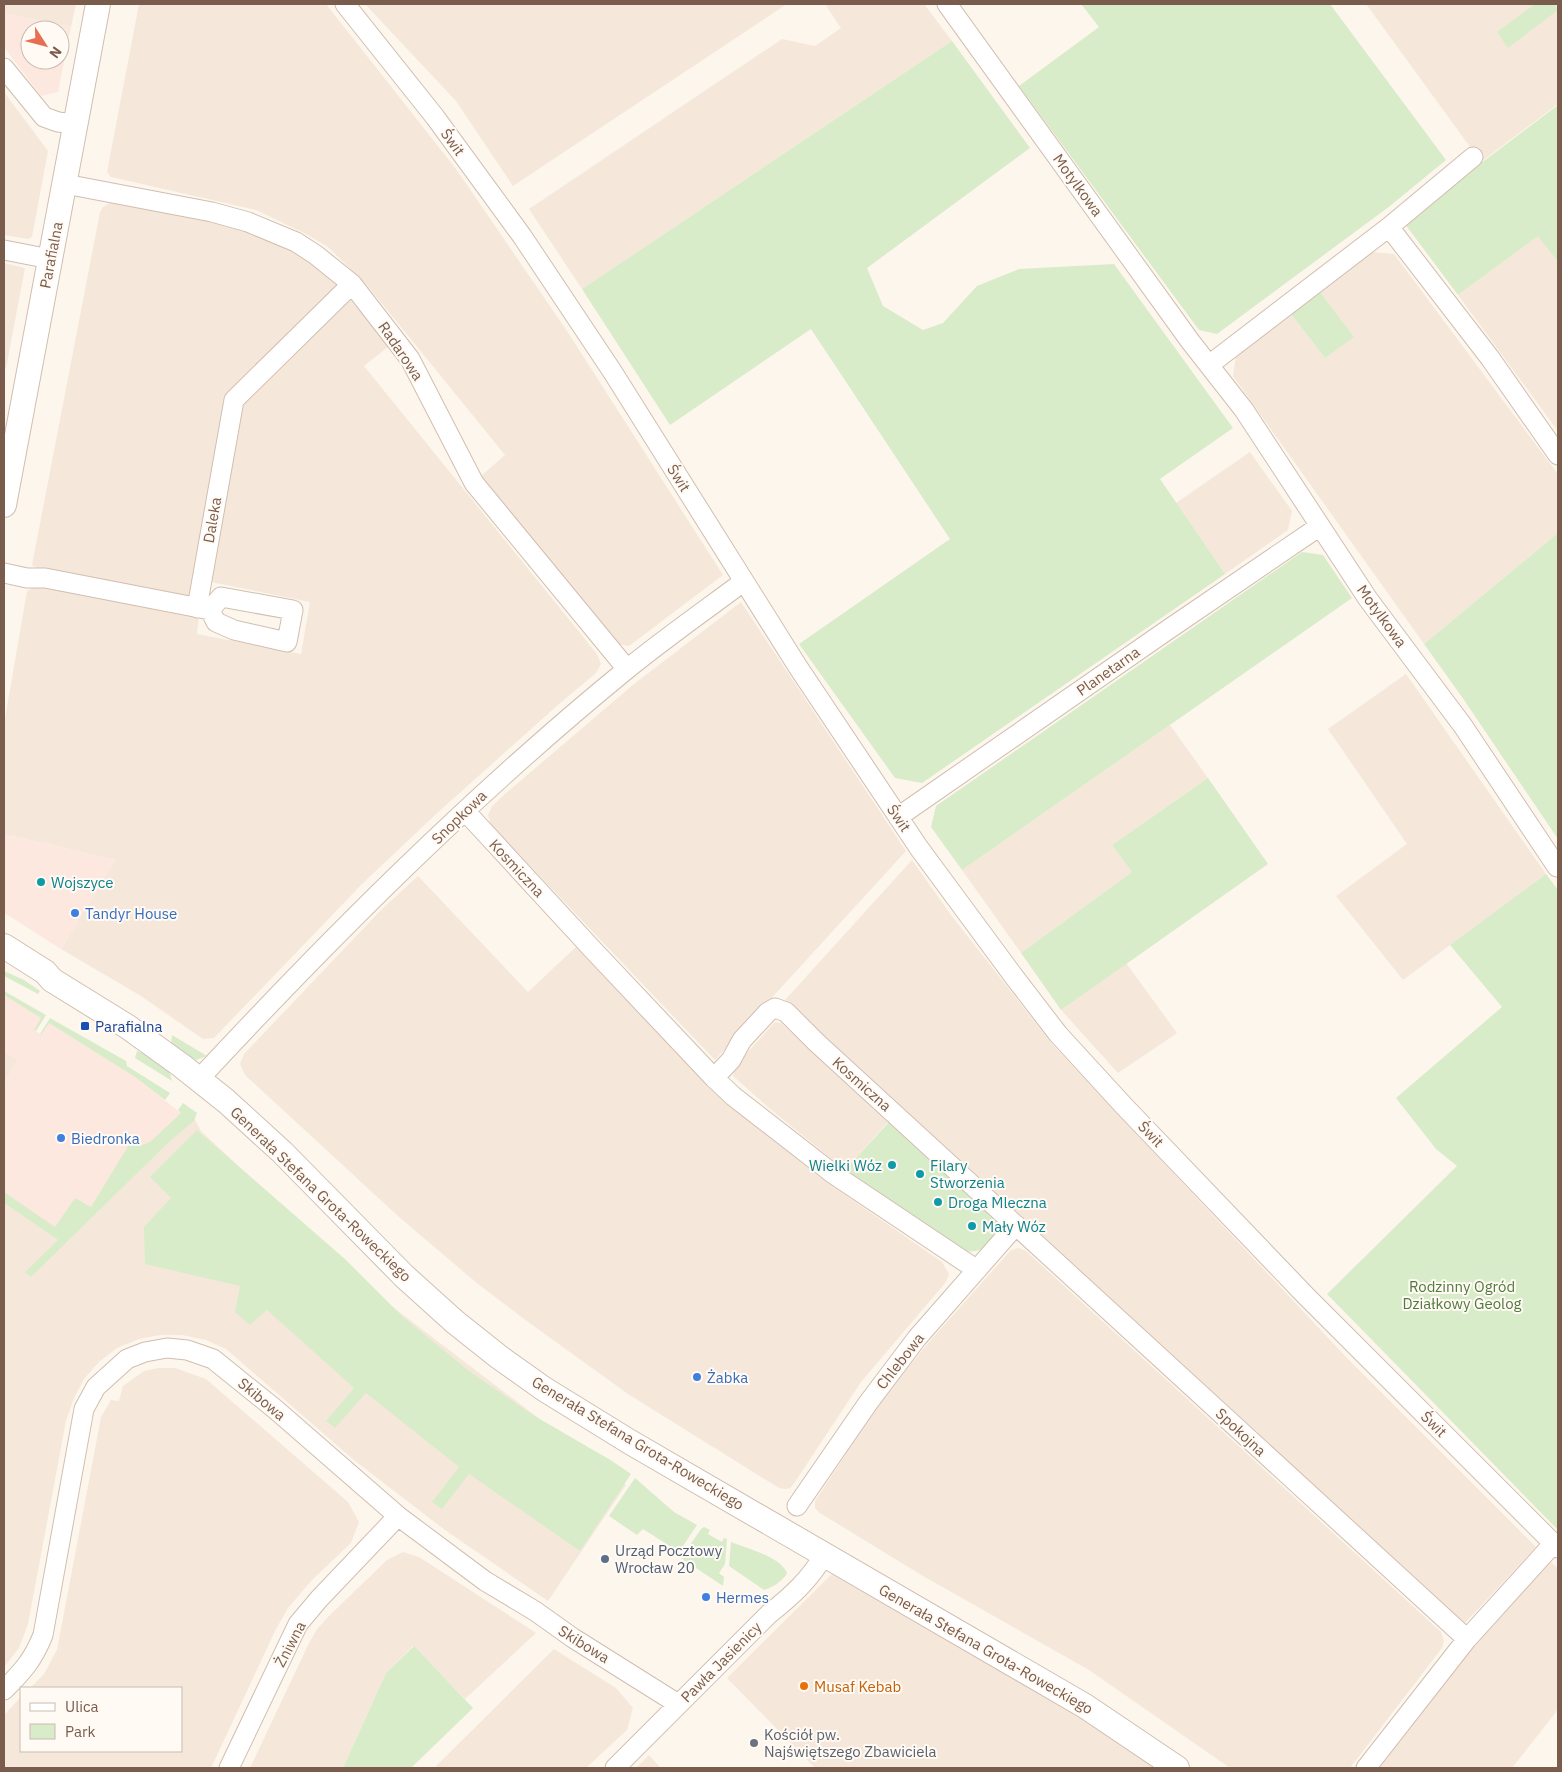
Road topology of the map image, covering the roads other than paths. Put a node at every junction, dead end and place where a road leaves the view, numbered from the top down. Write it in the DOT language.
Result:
graph roads {
  1 [pos="98,4"];
  2 [pos="345,4"];
  3 [pos="947,4"];
  4 [pos="4,68"];
  5 [pos="76,124"];
  6 [pos="1473,158"];
  7 [pos="65,184"];
  8 [pos="1388,227"];
  9 [pos="4,250"];
  10 [pos="50,259"];
  11 [pos="349,288"];
  12 [pos="1209,365"];
  13 [pos="1558,455"];
  14 [pos="4,505"];
  15 [pos="1320,526"];
  16 [pos="4,573"];
  17 [pos="743,582"];
  18 [pos="204,609"];
  19 [pos="627,669"];
  20 [pos="464,810"];
  21 [pos="898,817"];
  22 [pos="1557,867"];
  23 [pos="4,946"];
  24 [pos="4,962"];
  25 [pos="52,980"];
  26 [pos="714,1078"];
  27 [pos="199,1079"];
  28 [pos="1016,1225"];
  29 [pos="977,1270"];
  30 [pos="797,1506"];
  31 [pos="398,1516"];
  32 [pos="1556,1546"];
  33 [pos="825,1554"];
  34 [pos="1467,1639"];
  35 [pos="4,1690"];
  36 [pos="678,1704"];
  37 [pos="229,1768"];
  38 [pos="614,1768"];
  39 [pos="1177,1768"];
  40 [pos="1366,1768"];
  1 -- 5 [label="street, Parafialna"];
  2 -- 17 [label="street, Świt"];
  3 -- 12 [label="street, Motylkowa"];
  4 -- 5 [label="street"];
  5 -- 7 [label="street, Parafialna"];
  6 -- 8 [label="street"];
  7 -- 10 [label="street, Parafialna"];
  7 -- 11 [label="street, Radarowa"];
  8 -- 12 [label="street"];
  8 -- 13 [label="street"];
  9 -- 10 [label="street"];
  10 -- 14 [label="street, Parafialna"];
  11 -- 18 [label="street, Daleka"];
  11 -- 19 [label="street, Radarowa"];
  12 -- 15 [label="street, Motylkowa"];
  15 -- 21 [label="street, Planetarna"];
  15 -- 22 [label="street, Motylkowa"];
  16 -- 18 [label="street"];
  17 -- 19 [label="street, Snopkowa"];
  17 -- 21 [label="street, Świt"];
  18 -- 18 [label="street"];
  19 -- 20 [label="street, Snopkowa"];
  20 -- 26 [label="street, Kosmiczna"];
  20 -- 27 [label="street, Snopkowa"];
  21 -- 32 [label="street, Świt"];
  23 -- 25 [label="street, Generała Stefana Grota-Roweckiego"];
  24 -- 25 [label="street, Generała Stefana Grota-Roweckiego"];
  25 -- 27 [label="street, Generała Stefana Grota-Roweckiego"];
  26 -- 28 [label="street, Kosmiczna"];
  26 -- 29 [label="street, Kosmiczna"];
  27 -- 33 [label="street, Generała Stefana Grota-Roweckiego"];
  28 -- 29 [label="street, Chlebowa"];
  28 -- 34 [label="street, Spokojna"];
  29 -- 30 [label="street, Chlebowa"];
  31 -- 35 [label="street, Skibowa"];
  31 -- 36 [label="street, Skibowa"];
  31 -- 37 [label="street, Żniwna"];
  32 -- 34 [label="street"];
  33 -- 36 [label="street, Pawła Jasienicy"];
  33 -- 39 [label="street, Generała Stefana Grota-Roweckiego"];
  34 -- 40 [label="street"];
  36 -- 38 [label="street, Pawła Jasienicy"];
}
